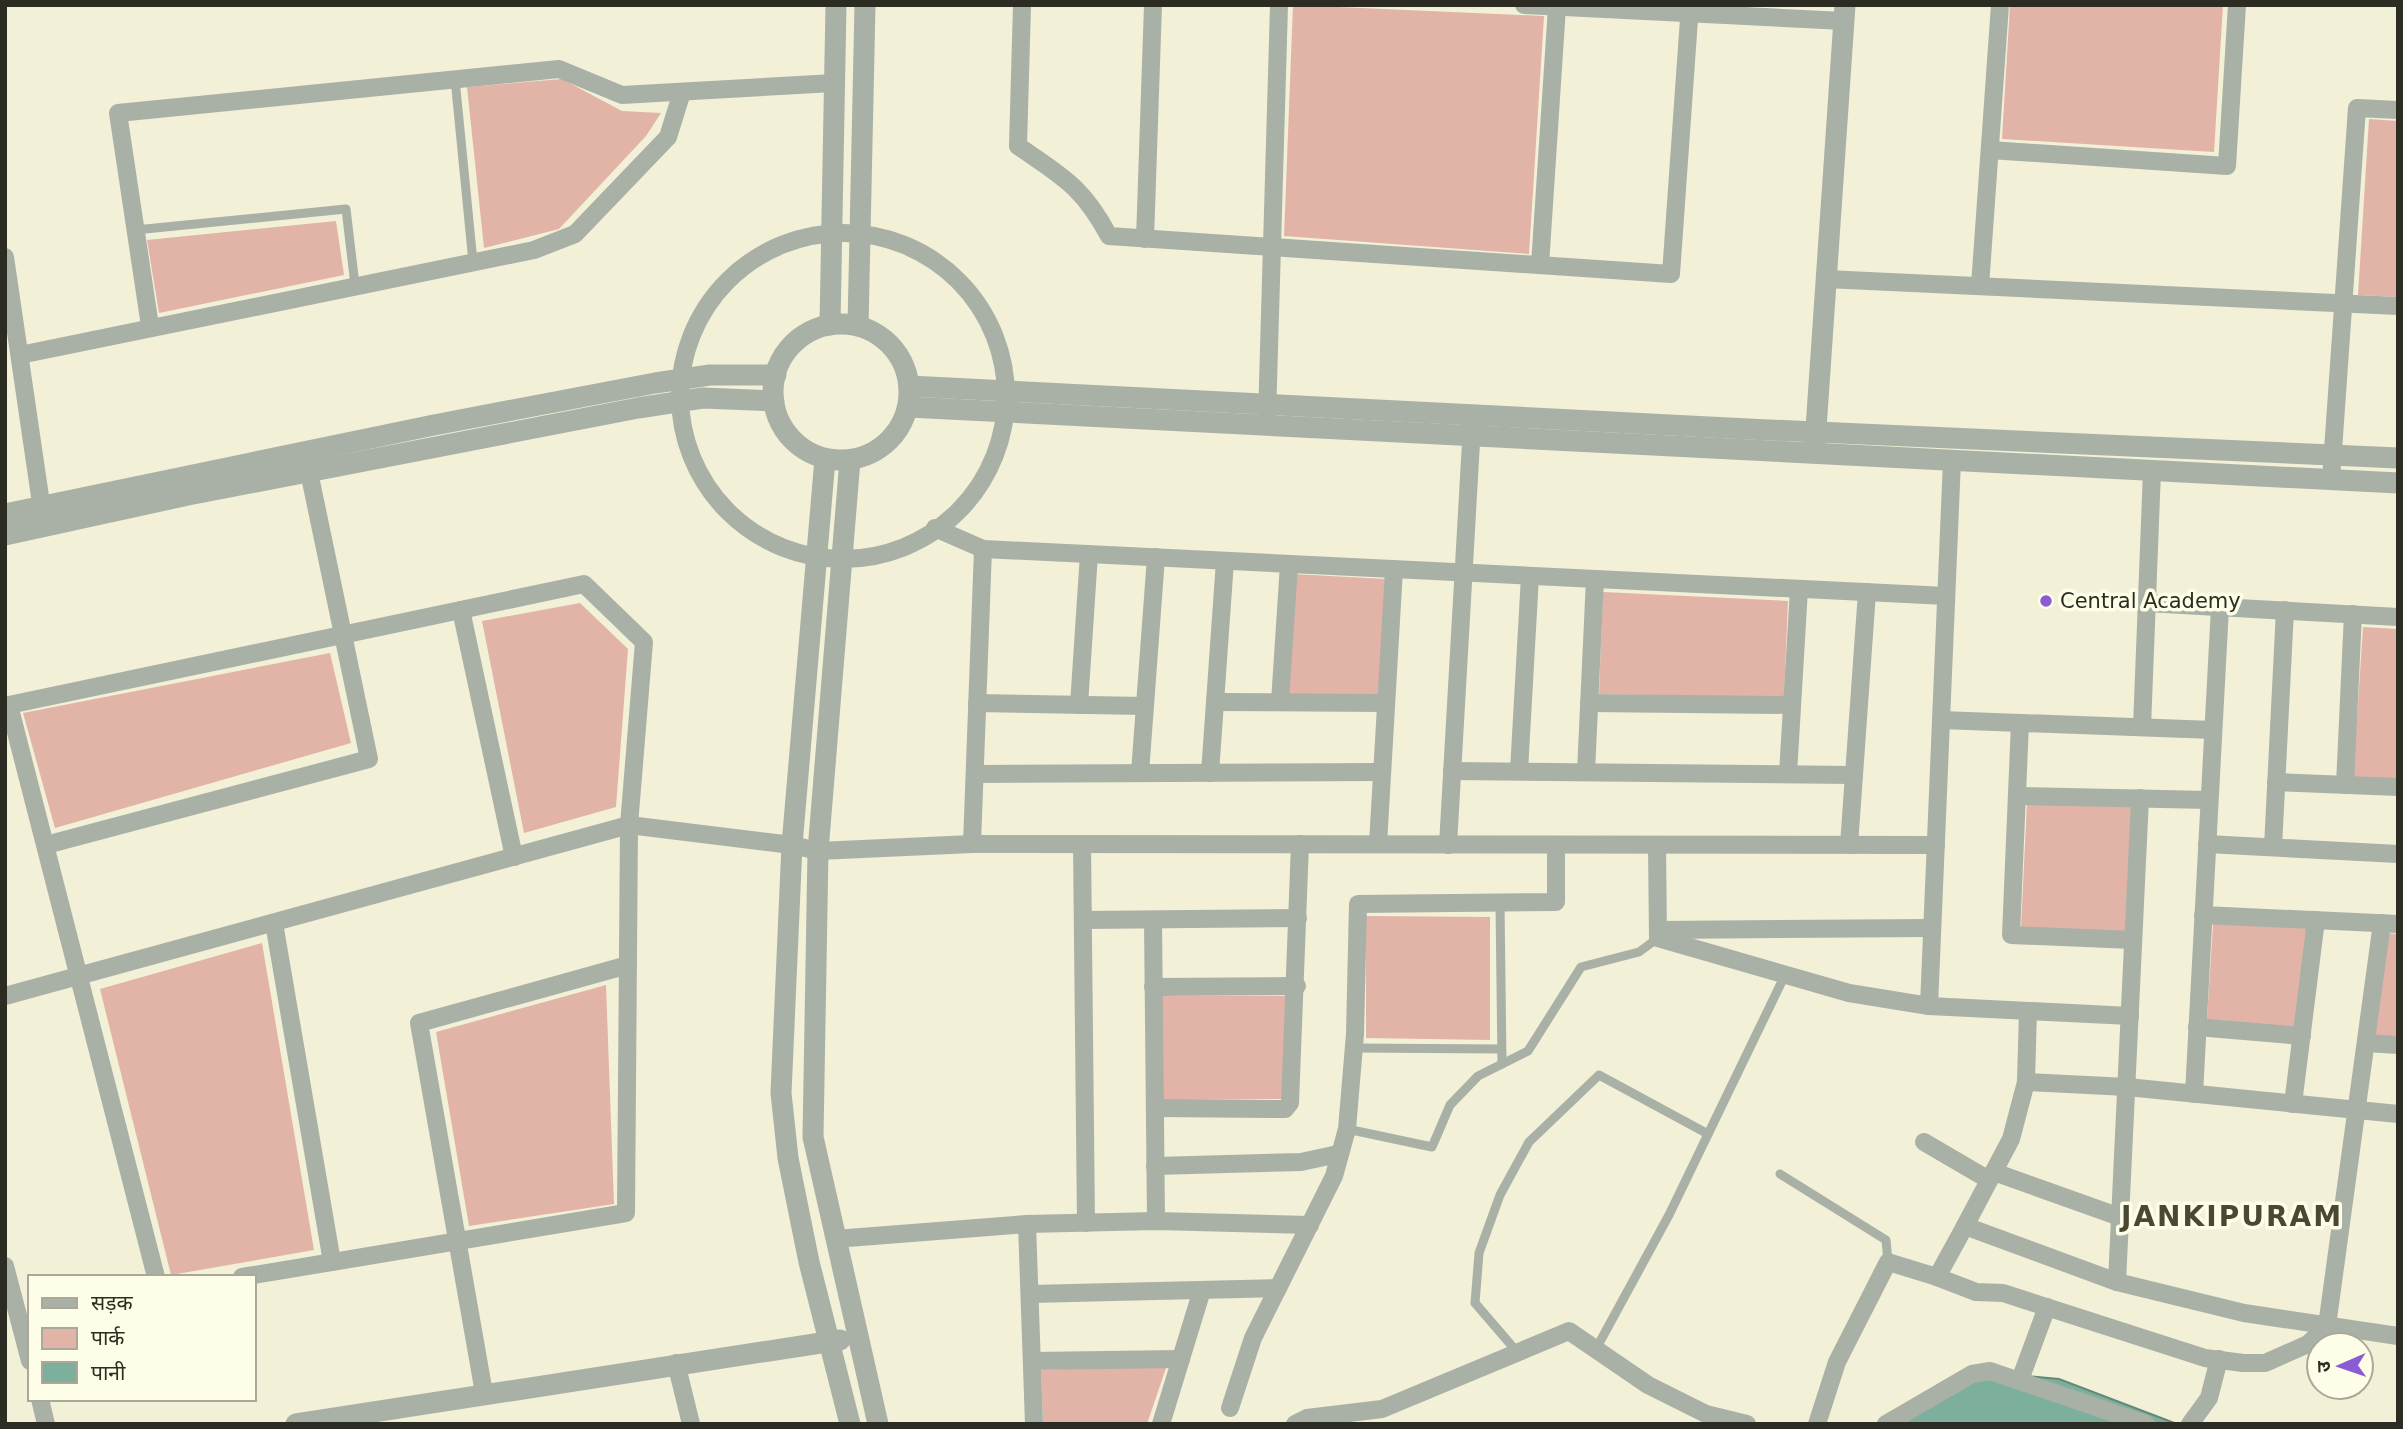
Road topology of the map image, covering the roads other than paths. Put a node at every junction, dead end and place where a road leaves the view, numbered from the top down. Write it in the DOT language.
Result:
graph roads {
  1 [pos="836,5"];
  2 [pos="864,5"];
  3 [pos="1022,5"];
  4 [pos="1153,5"];
  5 [pos="1279,5"];
  6 [pos="1524,5"];
  7 [pos="2000,5"];
  8 [pos="2237,5"];
  9 [pos="1557,7"];
  10 [pos="1689,9"];
  11 [pos="1844,13"];
  12 [pos="455,79"];
  13 [pos="834,83"];
  14 [pos="682,92"];
  15 [pos="2398,110"];
  16 [pos="1990,150"];
  17 [pos="135,230"];
  18 [pos="831,232"];
  19 [pos="860,233"];
  20 [pos="1145,239"];
  21 [pos="1272,247"];
  22 [pos="5,257"];
  23 [pos="473,262"];
  24 [pos="1540,265"];
  25 [pos="1826,279"];
  26 [pos="355,285"];
  27 [pos="1980,286"];
  28 [pos="2343,304"];
  29 [pos="2398,306"];
  30 [pos="830,325"];
  31 [pos="150,326"];
  32 [pos="858,326"];
  33 [pos="20,355"];
  34 [pos="776,375"];
  35 [pos="680,380"];
  36 [pos="909,386"];
  37 [pos="680,401"];
  38 [pos="774,401"];
  39 [pos="1005,401"];
  40 [pos="908,407"];
  41 [pos="1267,415"];
  42 [pos="1472,425"];
  43 [pos="1816,432"];
  44 [pos="1814,453"];
  45 [pos="2333,455"];
  46 [pos="825,458"];
  47 [pos="2398,458"];
  48 [pos="850,460"];
  49 [pos="1952,460"];
  50 [pos="2152,471"];
  51 [pos="309,472"];
  52 [pos="2332,480"];
  53 [pos="2398,483"];
  54 [pos="5,514"];
  55 [pos="43,516"];
  56 [pos="935,528"];
  57 [pos="5,535"];
  58 [pos="983,549"];
  59 [pos="1089,554"];
  60 [pos="1156,557"];
  61 [pos="819,558"];
  62 [pos="1225,561"];
  63 [pos="844,564"];
  64 [pos="1289,564"];
  65 [pos="1394,569"];
  66 [pos="1464,572"];
  67 [pos="1530,576"];
  68 [pos="1595,579"];
  69 [pos="1799,589"];
  70 [pos="1867,592"];
  71 [pos="1946,596"];
  72 [pos="2147,603"];
  73 [pos="2220,607"];
  74 [pos="461,610"];
  75 [pos="2285,610"];
  76 [pos="2353,614"];
  77 [pos="2398,617"];
  78 [pos="343,635"];
  79 [pos="1215,702"];
  80 [pos="1280,702"];
  81 [pos="977,703"];
  82 [pos="1386,703"];
  83 [pos="1589,703"];
  84 [pos="1079,705"];
  85 [pos="1792,705"];
  86 [pos="1145,706"];
  87 [pos="1941,720"];
  88 [pos="2020,723"];
  89 [pos="2142,727"];
  90 [pos="2213,730"];
  91 [pos="1452,771"];
  92 [pos="1519,771"];
  93 [pos="1382,772"];
  94 [pos="1586,772"];
  95 [pos="1210,773"];
  96 [pos="975,774"];
  97 [pos="1140,774"];
  98 [pos="1788,774"];
  99 [pos="1854,775"];
  100 [pos="2276,782"];
  101 [pos="2345,785"];
  102 [pos="2398,787"];
  103 [pos="2017,796"];
  104 [pos="2140,798"];
  105 [pos="2209,800"];
  106 [pos="629,825"];
  107 [pos="972,844"];
  108 [pos="1082,844"];
  109 [pos="1300,844"];
  110 [pos="1378,844"];
  111 [pos="2207,844"];
  112 [pos="46,845"];
  113 [pos="792,845"];
  114 [pos="1448,845"];
  115 [pos="1556,845"];
  116 [pos="1657,845"];
  117 [pos="1849,845"];
  118 [pos="1936,845"];
  119 [pos="2273,847"];
  120 [pos="818,851"];
  121 [pos="2398,854"];
  122 [pos="514,857"];
  123 [pos="1500,903"];
  124 [pos="2203,915"];
  125 [pos="1298,918"];
  126 [pos="1083,920"];
  127 [pos="1153,920"];
  128 [pos="2316,920"];
  129 [pos="274,923"];
  130 [pos="2390,923"];
  131 [pos="1932,929"];
  132 [pos="1658,934"];
  133 [pos="2133,940"];
  134 [pos="628,965"];
  135 [pos="80,975"];
  136 [pos="1785,975"];
  137 [pos="1297,986"];
  138 [pos="1153,987"];
  139 [pos="5,996"];
  140 [pos="1929,1006"];
  141 [pos="2028,1011"];
  142 [pos="2130,1016"];
  143 [pos="2197,1027"];
  144 [pos="2302,1036"];
  145 [pos="2366,1043"];
  146 [pos="2398,1045"];
  147 [pos="1354,1048"];
  148 [pos="1501,1049"];
  149 [pos="1502,1065"];
  150 [pos="2026,1082"];
  151 [pos="2127,1087"];
  152 [pos="2194,1094"];
  153 [pos="2293,1104"];
  154 [pos="1155,1108"];
  155 [pos="2356,1110"];
  156 [pos="2398,1114"];
  157 [pos="1347,1129"];
  158 [pos="1708,1134"];
  159 [pos="1924,1142"];
  160 [pos="1338,1154"];
  161 [pos="1155,1166"];
  162 [pos="1780,1174"];
  163 [pos="1991,1176"];
  164 [pos="2120,1217"];
  165 [pos="1156,1221"];
  166 [pos="1086,1223"];
  167 [pos="1027,1224"];
  168 [pos="1310,1225"];
  169 [pos="1965,1226"];
  170 [pos="835,1239"];
  171 [pos="457,1241"];
  172 [pos="331,1262"];
  173 [pos="1888,1262"];
  174 [pos="5,1266"];
  175 [pos="155,1275"];
  176 [pos="254,1275"];
  177 [pos="1937,1277"];
  178 [pos="2117,1282"];
  179 [pos="1278,1288"];
  180 [pos="1202,1290"];
  181 [pos="1030,1294"];
  182 [pos="2047,1307"];
  183 [pos="24,1313"];
  184 [pos="2327,1326"];
  185 [pos="856,1336"];
  186 [pos="2398,1336"];
  187 [pos="829,1343"];
  188 [pos="28,1345"];
  189 [pos="1595,1349"];
  190 [pos="1518,1353"];
  191 [pos="1181,1359"];
  192 [pos="2219,1359"];
  193 [pos="1032,1362"];
  194 [pos="676,1363"];
  195 [pos="2020,1380"];
  196 [pos="484,1393"];
  197 [pos="40,1401"];
  198 [pos="1230,1408"];
  199 [pos="1339,1419"];
  200 [pos="1315,1421"];
  201 [pos="46,1424"];
  202 [pos="296,1424"];
  203 [pos="691,1424"];
  204 [pos="850,1424"];
  205 [pos="878,1424"];
  206 [pos="1034,1424"];
  207 [pos="1161,1424"];
  208 [pos="1295,1424"];
  209 [pos="1747,1424"];
  210 [pos="1817,1424"];
  211 [pos="1886,1424"];
  212 [pos="2146,1424"];
  213 [pos="2190,1424"];
  1 -- 13 [label="street"];
  2 -- 19 [label="street"];
  3 -- 20 [label="street"];
  4 -- 20 [label="street"];
  5 -- 21 [label="street"];
  6 -- 9 [label="street"];
  7 -- 16 [label="street"];
  8 -- 16 [label="street"];
  9 -- 10 [label="street"];
  9 -- 24 [label="street"];
  10 -- 11 [label="street"];
  10 -- 24 [label="street"];
  11 -- 25 [label="street"];
  12 -- 14 [label="street"];
  12 -- 17 [label="street"];
  12 -- 23 [label="lane"];
  13 -- 14 [label="street"];
  13 -- 18 [label="street"];
  14 -- 23 [label="street"];
  15 -- 28 [label="street"];
  16 -- 27 [label="street"];
  17 -- 26 [label="lane"];
  17 -- 31 [label="street"];
  18 -- 19 [label="street"];
  18 -- 30 [label="street"];
  18 -- 35 [label="street"];
  19 -- 32 [label="street"];
  19 -- 39 [label="street"];
  20 -- 21 [label="street"];
  21 -- 24 [label="street"];
  21 -- 41 [label="street"];
  22 -- 33 [label="street"];
  23 -- 26 [label="street"];
  25 -- 27 [label="street"];
  25 -- 43 [label="street"];
  26 -- 31 [label="street"];
  27 -- 28 [label="street"];
  28 -- 29 [label="street"];
  28 -- 45 [label="street"];
  30 -- 32 [label="street"];
  30 -- 34 [label="street"];
  31 -- 33 [label="street"];
  32 -- 36 [label="street"];
  33 -- 55 [label="street"];
  34 -- 35 [label="street"];
  34 -- 38 [label="street"];
  35 -- 37 [label="street"];
  35 -- 55 [label="street"];
  36 -- 39 [label="street"];
  36 -- 40 [label="street"];
  37 -- 38 [label="street"];
  37 -- 51 [label="street"];
  37 -- 61 [label="street"];
  38 -- 46 [label="street"];
  39 -- 40 [label="street"];
  39 -- 41 [label="street"];
  39 -- 56 [label="street"];
  40 -- 48 [label="street"];
  41 -- 42 [label="street"];
  42 -- 43 [label="street"];
  42 -- 44 [label="street"];
  42 -- 66 [label="street"];
  43 -- 44 [label="street"];
  43 -- 45 [label="street"];
  44 -- 49 [label="street"];
  45 -- 47 [label="street"];
  45 -- 52 [label="street"];
  46 -- 48 [label="street"];
  46 -- 61 [label="street"];
  48 -- 63 [label="street"];
  49 -- 50 [label="street"];
  49 -- 71 [label="street"];
  50 -- 52 [label="street"];
  50 -- 72 [label="street"];
  51 -- 55 [label="street"];
  51 -- 78 [label="street"];
  52 -- 53 [label="street"];
  54 -- 55 [label="street"];
  55 -- 57 [label="street"];
  56 -- 58 [label="street"];
  56 -- 63 [label="street"];
  58 -- 59 [label="street"];
  58 -- 81 [label="street"];
  59 -- 60 [label="street"];
  59 -- 84 [label="street"];
  60 -- 62 [label="street"];
  60 -- 86 [label="street"];
  61 -- 63 [label="street"];
  61 -- 113 [label="street"];
  62 -- 64 [label="street"];
  62 -- 79 [label="street"];
  63 -- 120 [label="street"];
  64 -- 65 [label="street"];
  64 -- 80 [label="street"];
  65 -- 66 [label="street"];
  65 -- 82 [label="street"];
  66 -- 67 [label="street"];
  66 -- 91 [label="street"];
  67 -- 68 [label="street"];
  67 -- 92 [label="street"];
  68 -- 69 [label="street"];
  68 -- 83 [label="street"];
  69 -- 70 [label="street"];
  69 -- 85 [label="street"];
  70 -- 71 [label="street"];
  70 -- 99 [label="street"];
  71 -- 87 [label="street"];
  72 -- 73 [label="street"];
  72 -- 89 [label="street"];
  73 -- 75 [label="street"];
  73 -- 90 [label="street"];
  74 -- 78 [label="street"];
  74 -- 106 [label="street"];
  74 -- 122 [label="street"];
  75 -- 76 [label="street"];
  75 -- 100 [label="street"];
  76 -- 77 [label="street"];
  76 -- 101 [label="street"];
  78 -- 112 [label="street"];
  78 -- 112 [label="street"];
  79 -- 80 [label="street"];
  79 -- 95 [label="street"];
  80 -- 82 [label="street"];
  81 -- 84 [label="street"];
  81 -- 96 [label="street"];
  82 -- 93 [label="street"];
  83 -- 85 [label="street"];
  83 -- 94 [label="street"];
  84 -- 86 [label="street"];
  85 -- 98 [label="street"];
  86 -- 97 [label="street"];
  87 -- 88 [label="street"];
  87 -- 118 [label="street"];
  88 -- 89 [label="street"];
  88 -- 103 [label="street"];
  89 -- 90 [label="street"];
  90 -- 105 [label="street"];
  91 -- 92 [label="street"];
  91 -- 114 [label="street"];
  92 -- 94 [label="street"];
  93 -- 95 [label="street"];
  93 -- 110 [label="street"];
  94 -- 98 [label="street"];
  95 -- 97 [label="street"];
  96 -- 97 [label="street"];
  96 -- 107 [label="street"];
  98 -- 99 [label="street"];
  99 -- 117 [label="street"];
  100 -- 101 [label="street"];
  100 -- 119 [label="street"];
  101 -- 102 [label="street"];
  103 -- 104 [label="street"];
  103 -- 133 [label="street"];
  104 -- 105 [label="street"];
  104 -- 133 [label="street"];
  105 -- 111 [label="street"];
  106 -- 113 [label="street"];
  106 -- 122 [label="street"];
  106 -- 134 [label="street"];
  107 -- 108 [label="street"];
  107 -- 120 [label="street"];
  108 -- 109 [label="street"];
  108 -- 126 [label="street"];
  109 -- 110 [label="street"];
  109 -- 125 [label="street"];
  110 -- 114 [label="street"];
  111 -- 119 [label="street"];
  111 -- 124 [label="street"];
  112 -- 135 [label="street"];
  113 -- 120 [label="street"];
  113 -- 187 [label="street"];
  114 -- 115 [label="street"];
  115 -- 116 [label="street"];
  115 -- 123 [label="street"];
  116 -- 117 [label="street"];
  116 -- 132 [label="street"];
  117 -- 118 [label="street"];
  118 -- 131 [label="street"];
  119 -- 121 [label="street"];
  120 -- 170 [label="street"];
  122 -- 129 [label="street"];
  123 -- 147 [label="street"];
  123 -- 148 [label="lane"];
  124 -- 128 [label="street"];
  124 -- 143 [label="street"];
  125 -- 127 [label="street"];
  125 -- 137 [label="street"];
  126 -- 127 [label="street"];
  126 -- 166 [label="street"];
  127 -- 138 [label="street"];
  128 -- 130 [label="street"];
  128 -- 144 [label="street"];
  129 -- 135 [label="street"];
  129 -- 172 [label="street"];
  130 -- 145 [label="street"];
  131 -- 132 [label="street"];
  131 -- 140 [label="street"];
  132 -- 136 [label="street"];
  132 -- 149 [label="lane"];
  133 -- 142 [label="street"];
  134 -- 171 [label="street"];
  134 -- 171 [label="street"];
  135 -- 139 [label="street"];
  135 -- 175 [label="street"];
  136 -- 140 [label="street"];
  136 -- 158 [label="lane"];
  137 -- 138 [label="street"];
  137 -- 154 [label="street"];
  138 -- 154 [label="street"];
  140 -- 141 [label="street"];
  141 -- 142 [label="street"];
  141 -- 150 [label="street"];
  142 -- 151 [label="street"];
  143 -- 144 [label="street"];
  143 -- 152 [label="street"];
  144 -- 153 [label="street"];
  145 -- 146 [label="street"];
  145 -- 155 [label="street"];
  147 -- 148 [label="lane"];
  147 -- 157 [label="street"];
  148 -- 149 [label="lane"];
  149 -- 157 [label="lane"];
  150 -- 151 [label="street"];
  150 -- 163 [label="street"];
  151 -- 152 [label="street"];
  151 -- 164 [label="street"];
  152 -- 153 [label="street"];
  153 -- 155 [label="street"];
  154 -- 161 [label="street"];
  155 -- 156 [label="street"];
  155 -- 184 [label="street"];
  157 -- 160 [label="street"];
  158 -- 189 [label="lane"];
  158 -- 190 [label="lane"];
  159 -- 163 [label="street"];
  160 -- 161 [label="street"];
  160 -- 168 [label="street"];
  161 -- 165 [label="street"];
  162 -- 173 [label="lane"];
  163 -- 164 [label="street"];
  163 -- 169 [label="street"];
  164 -- 178 [label="street"];
  165 -- 166 [label="street"];
  165 -- 168 [label="street"];
  166 -- 167 [label="street"];
  167 -- 170 [label="street"];
  167 -- 181 [label="street"];
  168 -- 179 [label="street"];
  169 -- 177 [label="street"];
  169 -- 178 [label="street"];
  170 -- 185 [label="street"];
  171 -- 172 [label="street"];
  171 -- 196 [label="street"];
  172 -- 176 [label="street"];
  173 -- 177 [label="street"];
  173 -- 210 [label="street"];
  174 -- 183 [label="street"];
  177 -- 182 [label="street"];
  178 -- 184 [label="street"];
  179 -- 180 [label="street"];
  179 -- 198 [label="street"];
  180 -- 181 [label="street"];
  180 -- 191 [label="street"];
  181 -- 193 [label="street"];
  182 -- 192 [label="street"];
  182 -- 195 [label="street"];
  183 -- 188 [label="street"];
  184 -- 186 [label="street"];
  184 -- 192 [label="street"];
  185 -- 187 [label="street"];
  185 -- 205 [label="street"];
  187 -- 194 [label="street"];
  187 -- 204 [label="street"];
  189 -- 190 [label="street"];
  189 -- 209 [label="street"];
  190 -- 199 [label="street"];
  191 -- 193 [label="street"];
  191 -- 207 [label="street"];
  192 -- 213 [label="street"];
  193 -- 206 [label="street"];
  194 -- 196 [label="street"];
  194 -- 203 [label="street"];
  195 -- 211 [label="street"];
  195 -- 212 [label="street"];
  196 -- 202 [label="street"];
  197 -- 201 [label="street"];
  199 -- 200 [label="street"];
  200 -- 208 [label="street"];
}
